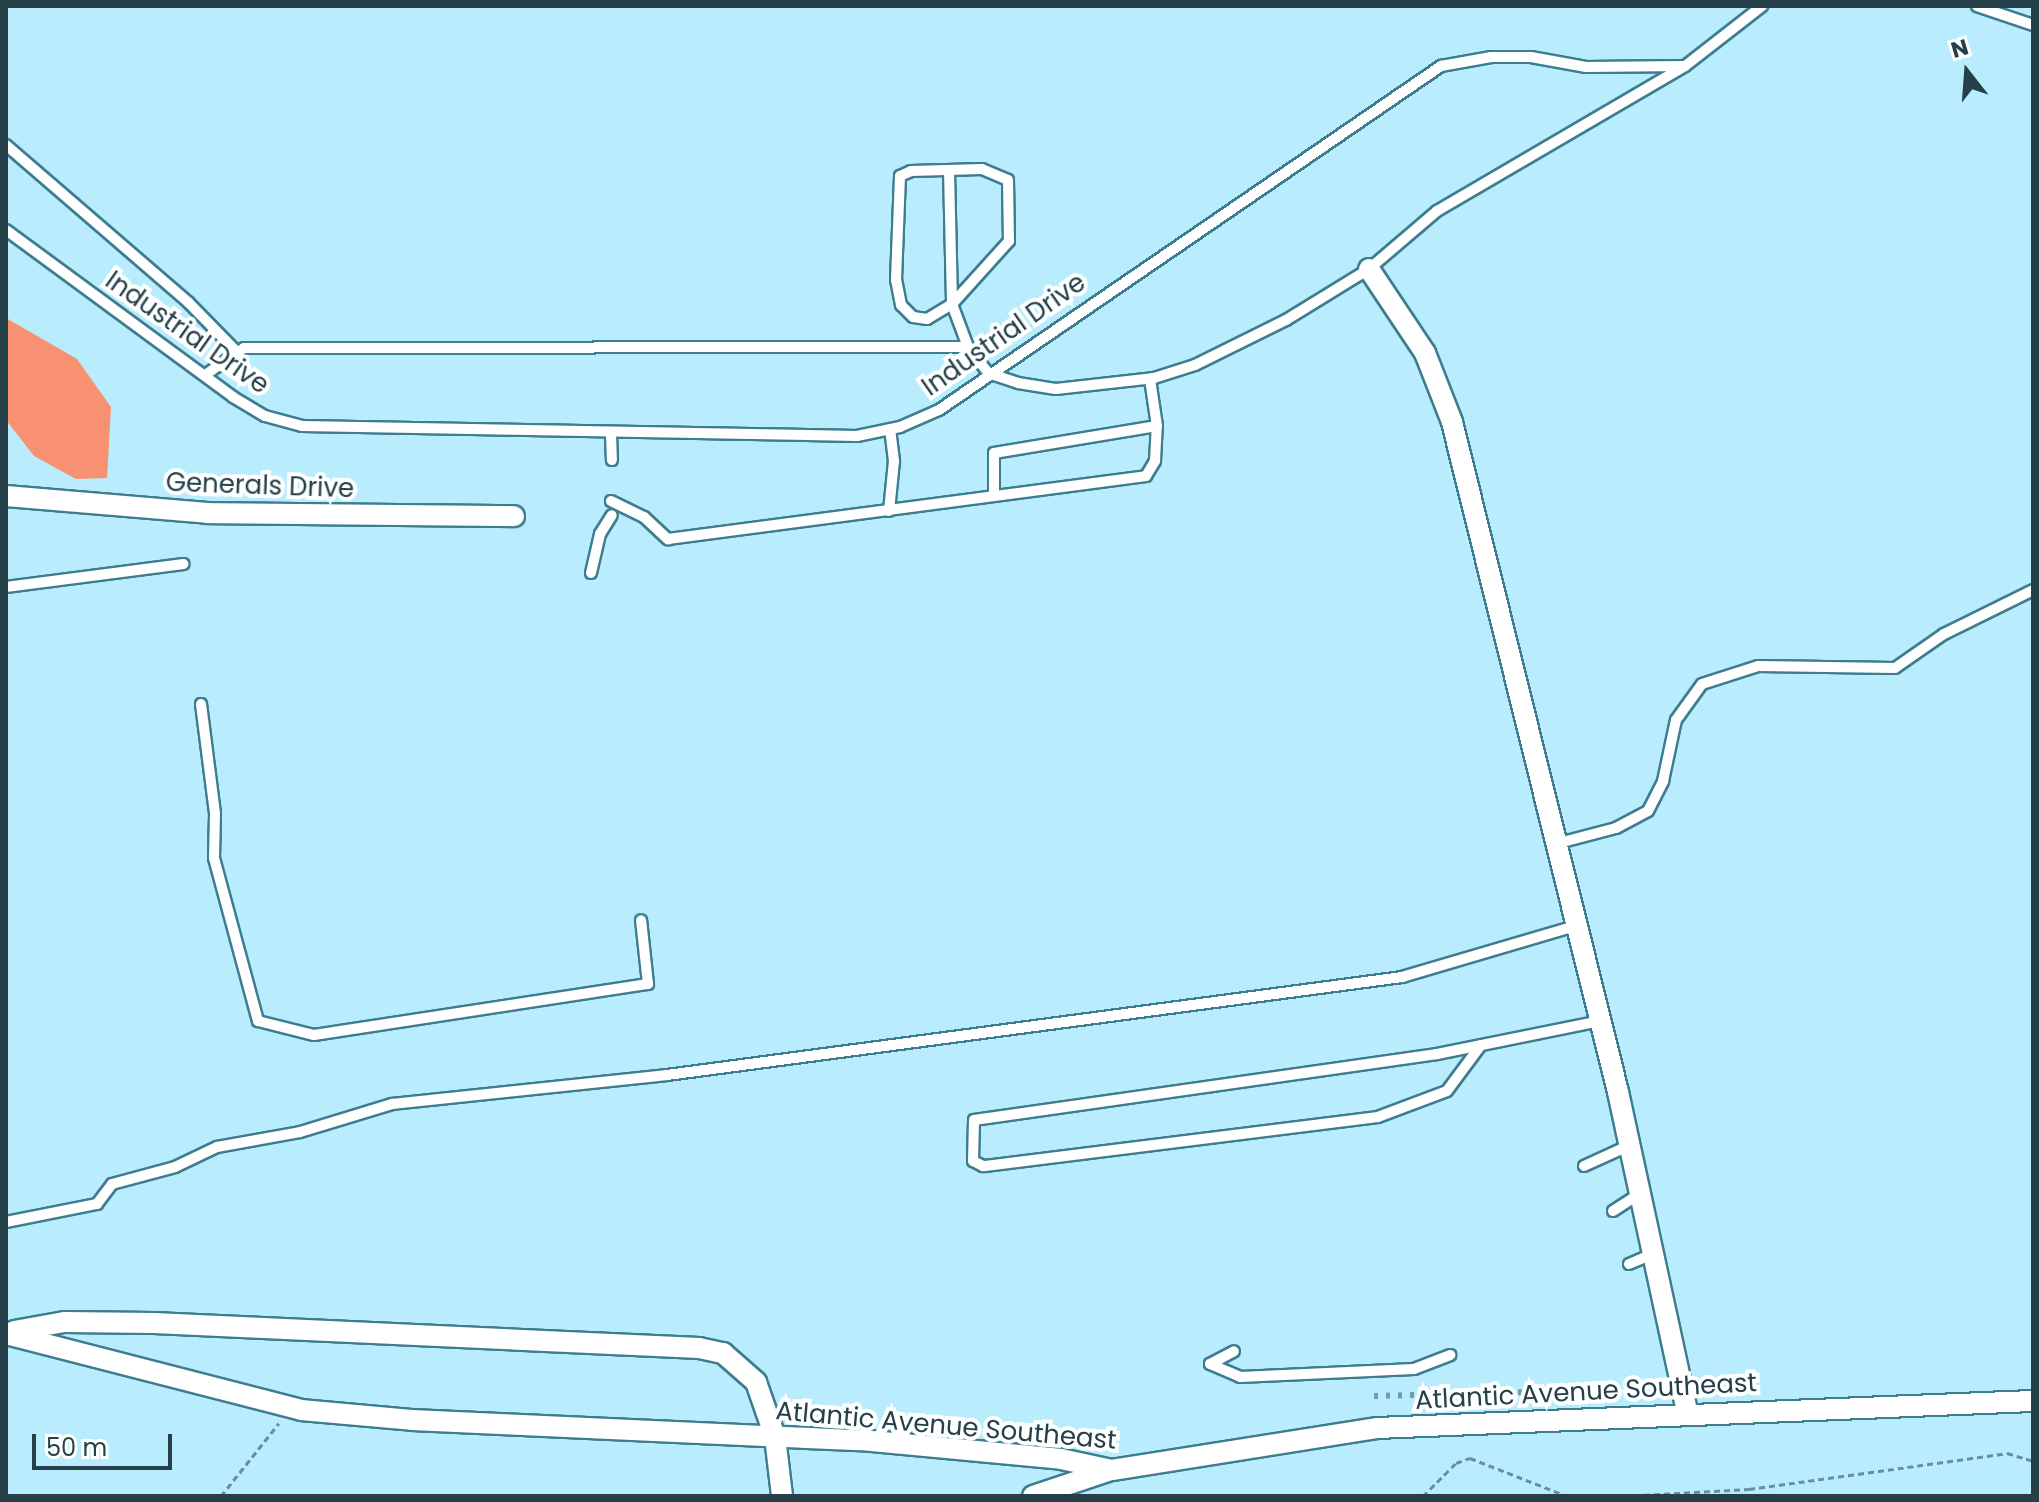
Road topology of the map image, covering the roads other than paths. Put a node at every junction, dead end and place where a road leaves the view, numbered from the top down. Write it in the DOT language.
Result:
graph roads {
  1 [pos="1762,6"];
  2 [pos="1977,6"];
  3 [pos="2033,25"];
  4 [pos="1685,66"];
  5 [pos="6,145"];
  6 [pos="949,170"];
  7 [pos="6,230"];
  8 [pos="1369,269"];
  9 [pos="952,304"];
  10 [pos="968,347"];
  11 [pos="238,353"];
  12 [pos="988,373"];
  13 [pos="205,375"];
  14 [pos="1150,379"];
  15 [pos="1157,426"];
  16 [pos="890,429"];
  17 [pos="611,434"];
  18 [pos="612,460"];
  19 [pos="6,496"];
  20 [pos="994,496"];
  21 [pos="611,501"];
  22 [pos="889,511"];
  23 [pos="612,515"];
  24 [pos="514,516"];
  25 [pos="184,564"];
  26 [pos="591,573"];
  27 [pos="6,587"];
  28 [pos="2033,590"];
  29 [pos="201,704"];
  30 [pos="1555,844"];
  31 [pos="641,920"];
  32 [pos="1575,926"];
  33 [pos="1600,1021"];
  34 [pos="1481,1045"];
  35 [pos="1630,1145"];
  36 [pos="1584,1166"];
  37 [pos="1641,1193"];
  38 [pos="1613,1211"];
  39 [pos="6,1222"];
  40 [pos="1655,1253"];
  41 [pos="1629,1264"];
  42 [pos="6,1333"];
  43 [pos="1234,1351"];
  44 [pos="1450,1355"];
  45 [pos="2033,1401"];
  46 [pos="1687,1412"];
  47 [pos="775,1437"];
  48 [pos="1112,1470"];
  49 [pos="782,1496"];
  50 [pos="1033,1496"];
  1 -- 4 [label="lane"];
  2 -- 3 [label="lane"];
  4 -- 8 [label="lane"];
  4 -- 12 [label="lane, Industrial Drive"];
  5 -- 11 [label="lane"];
  6 -- 9 [label="lane"];
  6 -- 9 [label="lane"];
  6 -- 9 [label="lane"];
  7 -- 13 [label="lane, Industrial Drive"];
  8 -- 14 [label="lane"];
  8 -- 30 [label="street"];
  9 -- 10 [label="lane"];
  10 -- 11 [label="lane"];
  10 -- 12 [label="lane"];
  11 -- 13 [label="lane"];
  12 -- 14 [label="lane"];
  12 -- 16 [label="lane, Industrial Drive"];
  13 -- 17 [label="lane, Industrial Drive"];
  14 -- 15 [label="lane"];
  15 -- 20 [label="lane"];
  15 -- 20 [label="lane"];
  16 -- 17 [label="lane, Industrial Drive"];
  16 -- 22 [label="lane"];
  17 -- 18 [label="lane"];
  19 -- 24 [label="street, Generals Drive"];
  20 -- 22 [label="lane"];
  21 -- 22 [label="lane"];
  23 -- 26 [label="lane"];
  25 -- 27 [label="lane"];
  28 -- 30 [label="lane"];
  29 -- 31 [label="lane"];
  30 -- 32 [label="street"];
  32 -- 33 [label="street"];
  32 -- 39 [label="lane"];
  33 -- 34 [label="lane"];
  33 -- 35 [label="street"];
  34 -- 34 [label="lane"];
  35 -- 36 [label="lane"];
  35 -- 37 [label="street"];
  37 -- 38 [label="lane"];
  37 -- 40 [label="street"];
  40 -- 41 [label="lane"];
  40 -- 46 [label="street"];
  42 -- 47 [label="street, Atlantic Avenue Southeast"];
  42 -- 47 [label="street"];
  43 -- 44 [label="lane"];
  45 -- 46 [label="street, Atlantic Avenue Southeast"];
  46 -- 48 [label="street, Atlantic Avenue Southeast"];
  47 -- 48 [label="street, Atlantic Avenue Southeast"];
  47 -- 49 [label="street"];
  48 -- 50 [label="street"];
}
